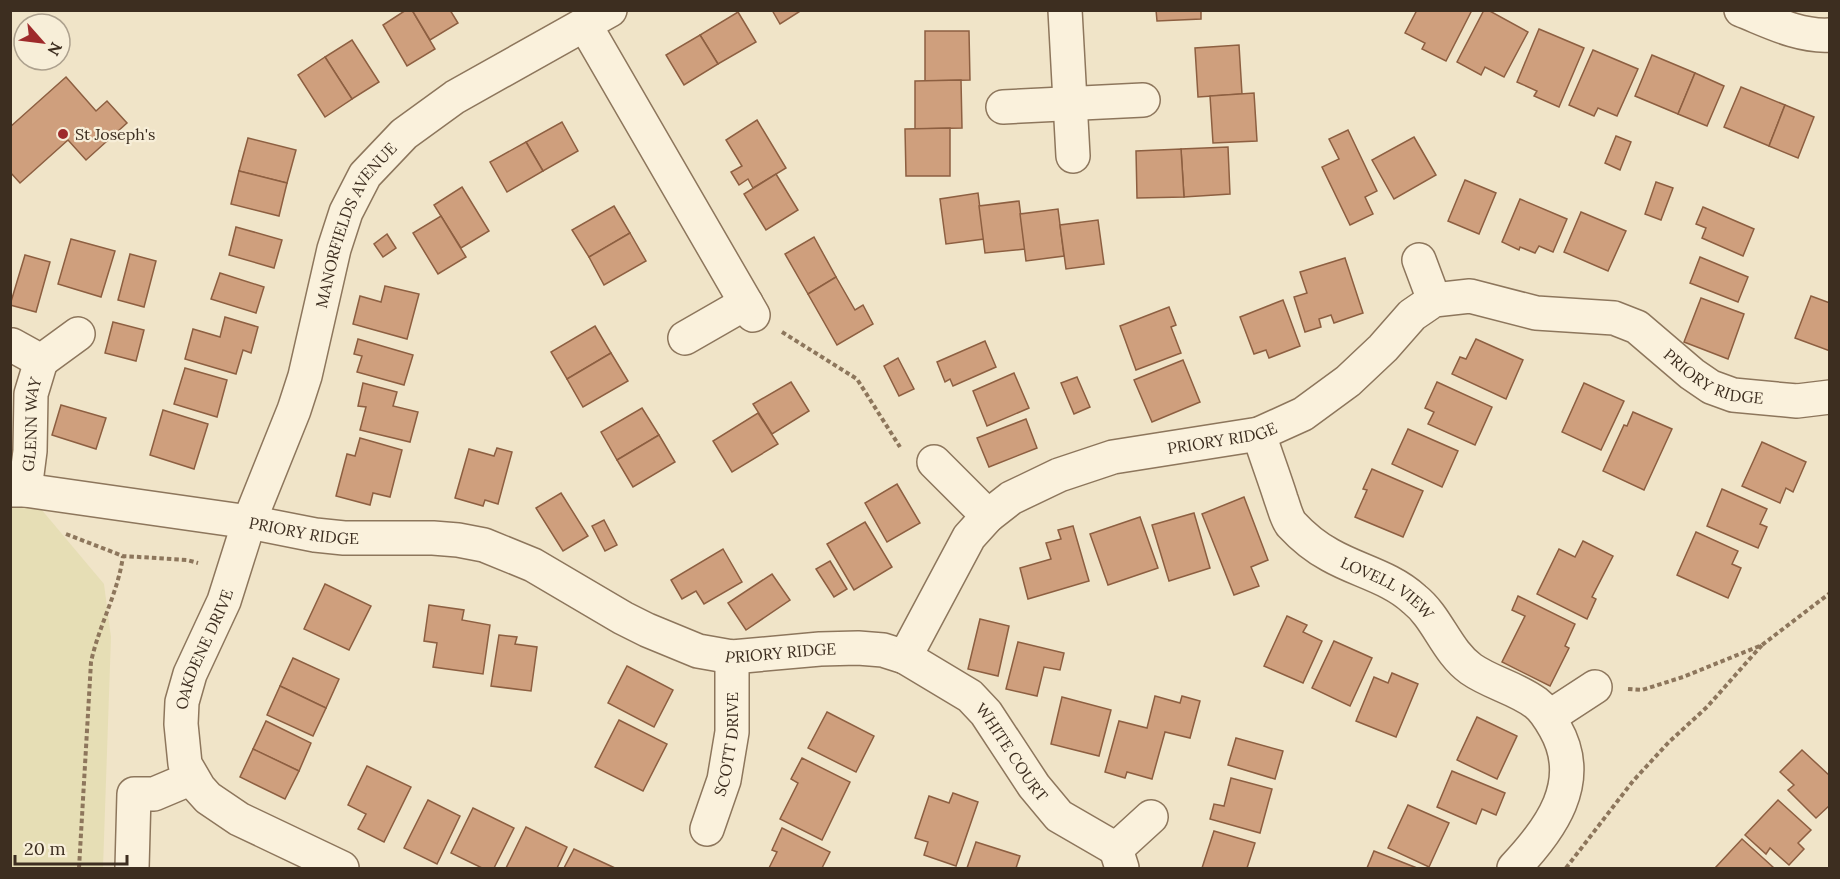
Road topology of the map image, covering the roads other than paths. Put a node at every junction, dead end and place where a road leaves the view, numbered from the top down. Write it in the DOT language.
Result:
graph roads {
  1 [pos="1065,10"];
  2 [pos="1741,10"];
  3 [pos="597,18"];
  4 [pos="1830,35"];
  5 [pos="1143,100"];
  6 [pos="1070,104"];
  7 [pos="1003,107"];
  8 [pos="1073,156"];
  9 [pos="1419,260"];
  10 [pos="1434,300"];
  11 [pos="78,334"];
  12 [pos="685,338"];
  13 [pos="12,345"];
  14 [pos="41,361"];
  15 [pos="1829,397"];
  16 [pos="1259,434"];
  17 [pos="934,462"];
  18 [pos="18,490"];
  19 [pos="988,516"];
  20 [pos="249,522"];
  21 [pos="732,657"];
  22 [pos="905,657"];
  23 [pos="1595,687"];
  24 [pos="1549,717"];
  25 [pos="192,778"];
  26 [pos="1151,817"];
  27 [pos="707,829"];
  28 [pos="1119,859"];
  29 [pos="132,868"];
  30 [pos="342,868"];
  31 [pos="1514,868"];
  1 -- 6 [label="street"];
  2 -- 4 [label="street"];
  3 -- 12 [label="street, MANORFIELDS AVENUE"];
  3 -- 20 [label="street, MANORFIELDS AVENUE"];
  5 -- 6 [label="street"];
  6 -- 7 [label="street"];
  6 -- 8 [label="street"];
  9 -- 10 [label="street"];
  10 -- 15 [label="street, PRIORY RIDGE"];
  10 -- 16 [label="street, PRIORY RIDGE"];
  11 -- 14 [label="street, GLENN WAY"];
  13 -- 14 [label="street, GLENN WAY"];
  14 -- 18 [label="street, GLENN WAY"];
  16 -- 19 [label="street, PRIORY RIDGE"];
  16 -- 24 [label="street, LOVELL VIEW"];
  17 -- 19 [label="street"];
  18 -- 20 [label="street, PRIORY RIDGE"];
  19 -- 22 [label="street, PRIORY RIDGE"];
  20 -- 21 [label="street, PRIORY RIDGE"];
  20 -- 25 [label="street, OAKDENE DRIVE"];
  21 -- 22 [label="street, PRIORY RIDGE"];
  21 -- 27 [label="street, SCOTT DRIVE"];
  22 -- 28 [label="street, WHITE COURT"];
  23 -- 24 [label="street"];
  24 -- 31 [label="street, LOVELL VIEW"];
  25 -- 29 [label="street"];
  25 -- 30 [label="street, OAKDENE DRIVE"];
  26 -- 28 [label="street, WHITE COURT"];
}
